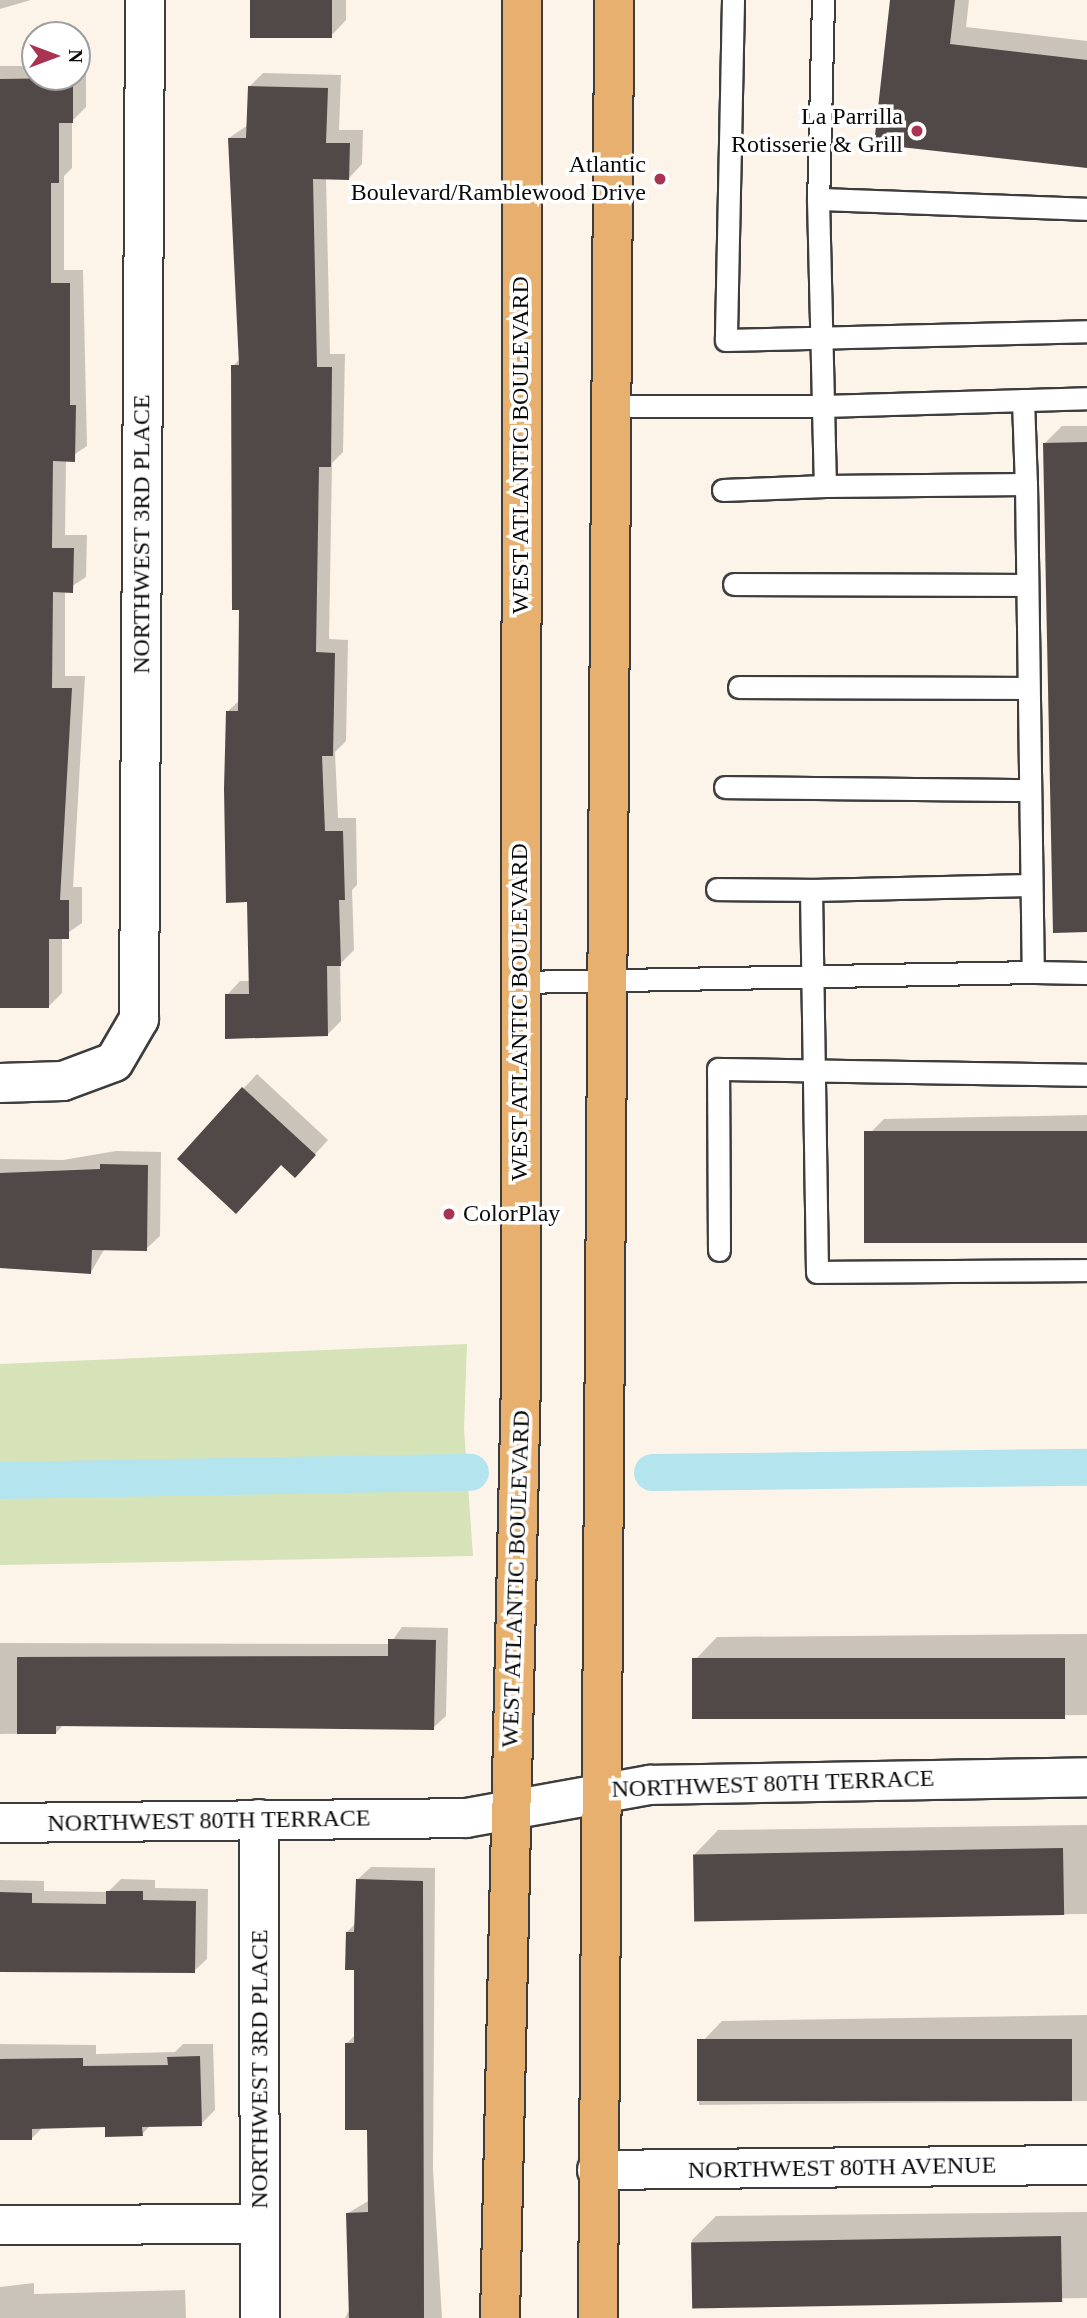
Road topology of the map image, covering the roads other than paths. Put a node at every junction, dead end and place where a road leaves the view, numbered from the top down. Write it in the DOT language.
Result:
graph roads {
  1 [pos="145,0"];
  2 [pos="522,0"];
  3 [pos="614,0"];
  4 [pos="733,0"];
  5 [pos="823,0"];
  6 [pos="818,199"];
  7 [pos="1087,209"];
  8 [pos="1087,331"];
  9 [pos="818,338"];
  10 [pos="1087,398"];
  11 [pos="1023,400"];
  12 [pos="611,407"];
  13 [pos="823,407"];
  14 [pos="1026,484"];
  15 [pos="825,486"];
  16 [pos="723,490"];
  17 [pos="734,584"];
  18 [pos="1025,585"];
  19 [pos="739,687"];
  20 [pos="1027,688"];
  21 [pos="724,787"];
  22 [pos="1029,790"];
  23 [pos="1031,885"];
  24 [pos="717,889"];
  25 [pos="811,890"];
  26 [pos="1033,972"];
  27 [pos="813,973"];
  28 [pos="1087,973"];
  29 [pos="519,982"];
  30 [pos="609,983"];
  31 [pos="817,1073"];
  32 [pos="1087,1075"];
  33 [pos="0,1083"];
  34 [pos="719,1250"];
  35 [pos="1087,1270"];
  36 [pos="1087,1777"];
  37 [pos="602,1789"];
  38 [pos="510,1808"];
  39 [pos="259,1819"];
  40 [pos="0,1823"];
  41 [pos="1087,2165"];
  42 [pos="597,2170"];
  43 [pos="260,2224"];
  44 [pos="0,2225"];
  45 [pos="260,2318"];
  46 [pos="500,2318"];
  47 [pos="598,2318"];
  1 -- 33 [label="street, NORTHWEST 3RD PLACE"];
  2 -- 29 [label="main road, WEST ATLANTIC BOULEVARD"];
  3 -- 12 [label="main road"];
  4 -- 9 [label="lane"];
  5 -- 6 [label="lane"];
  6 -- 7 [label="lane"];
  6 -- 9 [label="lane"];
  8 -- 9 [label="lane"];
  9 -- 13 [label="lane"];
  10 -- 11 [label="lane"];
  11 -- 13 [label="lane"];
  11 -- 14 [label="lane"];
  12 -- 13 [label="lane"];
  12 -- 30 [label="main road"];
  13 -- 15 [label="lane"];
  14 -- 15 [label="lane"];
  14 -- 18 [label="lane"];
  15 -- 16 [label="lane"];
  17 -- 18 [label="lane"];
  18 -- 20 [label="lane"];
  19 -- 20 [label="lane"];
  20 -- 22 [label="lane"];
  21 -- 22 [label="lane"];
  22 -- 23 [label="lane"];
  23 -- 25 [label="lane"];
  23 -- 26 [label="lane"];
  24 -- 25 [label="lane"];
  25 -- 27 [label="lane"];
  26 -- 27 [label="lane"];
  26 -- 28 [label="lane"];
  27 -- 30 [label="lane"];
  27 -- 31 [label="lane"];
  29 -- 30 [label="lane"];
  29 -- 38 [label="main road, WEST ATLANTIC BOULEVARD"];
  30 -- 37 [label="main road"];
  31 -- 32 [label="lane"];
  31 -- 34 [label="lane"];
  31 -- 35 [label="lane"];
  36 -- 37 [label="street, NORTHWEST 80TH TERRACE"];
  37 -- 38 [label="street, NORTHWEST 80TH TERRACE"];
  37 -- 42 [label="main road"];
  38 -- 39 [label="street, NORTHWEST 80TH TERRACE"];
  38 -- 46 [label="main road, WEST ATLANTIC BOULEVARD"];
  39 -- 40 [label="street, NORTHWEST 80TH TERRACE"];
  39 -- 43 [label="street, NORTHWEST 3RD PLACE"];
  41 -- 42 [label="street, NORTHWEST 80TH AVENUE"];
  42 -- 47 [label="main road"];
  43 -- 44 [label="street"];
  43 -- 45 [label="street, NORTHWEST 3RD PLACE"];
}
